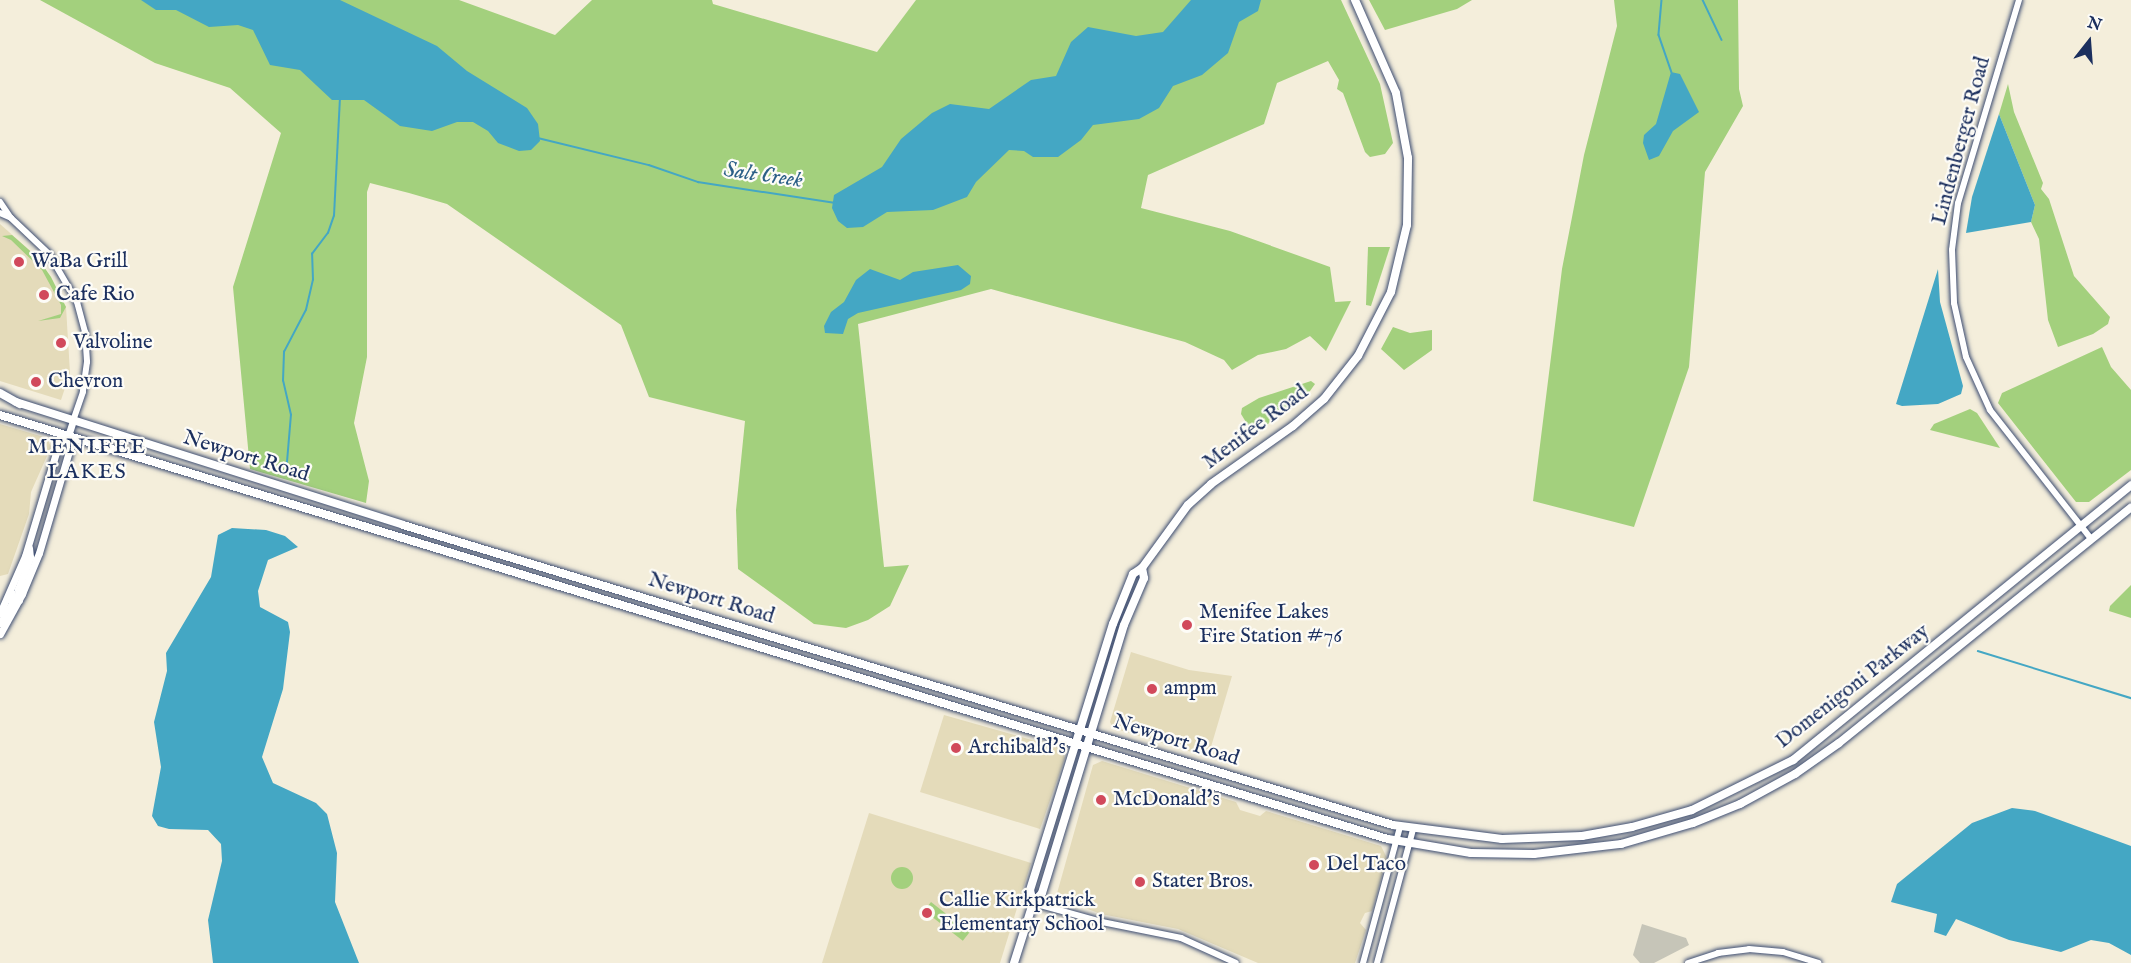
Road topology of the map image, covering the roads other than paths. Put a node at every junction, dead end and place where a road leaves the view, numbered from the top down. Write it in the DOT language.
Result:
graph roads {
  1 [pos="2019,0"];
  2 [pos="1357,4"];
  3 [pos="0,202"];
  4 [pos="0,213"];
  5 [pos="11,218"];
  6 [pos="0,396"];
  7 [pos="20,404"];
  8 [pos="0,415"];
  9 [pos="73,421"];
  10 [pos="68,436"];
  11 [pos="2131,485"];
  12 [pos="2131,507"];
  13 [pos="2081,526"];
  14 [pos="2091,539"];
  15 [pos="28,545"];
  16 [pos="1142,568"];
  17 [pos="12,590"];
  18 [pos="19,601"];
  19 [pos="0,613"];
  20 [pos="0,623"];
  21 [pos="0,634"];
  22 [pos="1081,731"];
  23 [pos="1092,734"];
  24 [pos="1076,744"];
  25 [pos="1088,747"];
  26 [pos="1400,827"];
  27 [pos="1413,830"];
  28 [pos="1397,841"];
  29 [pos="1410,844"];
  30 [pos="1033,903"];
  31 [pos="1014,963"];
  32 [pos="1236,963"];
  33 [pos="1363,963"];
  34 [pos="1377,963"];
  35 [pos="1688,963"];
  36 [pos="1818,963"];
  1 -- 13 [label="street, Lindenberger Road"];
  2 -- 16 [label="main road, Menifee Road"];
  3 -- 5 [label="street"];
  4 -- 5 [label="street"];
  5 -- 9 [label="street"];
  6 -- 7 [label="highway"];
  7 -- 9 [label="main road, Newport Road"];
  8 -- 10 [label="main road, Newport Road"];
  9 -- 10 [label="main road"];
  9 -- 22 [label="main road, Newport Road"];
  10 -- 15 [label="main road"];
  10 -- 18 [label="main road"];
  10 -- 24 [label="main road, Newport Road"];
  11 -- 13 [label="main road, Domenigoni Parkway"];
  12 -- 14 [label="main road, Domenigoni Parkway"];
  13 -- 14 [label="street, Lindenberger Road"];
  13 -- 27 [label="main road, Domenigoni Parkway"];
  14 -- 29 [label="main road, Domenigoni Parkway"];
  15 -- 17 [label="main road"];
  15 -- 18 [label="main road"];
  16 -- 22 [label="main road, Menifee Road"];
  16 -- 23 [label="main road, Menifee Road"];
  17 -- 19 [label="main road"];
  17 -- 20 [label="main road"];
  18 -- 21 [label="main road"];
  22 -- 23 [label="main road, Newport Road"];
  22 -- 24 [label="main road, Menifee Road"];
  23 -- 25 [label="main road, Menifee Road"];
  23 -- 26 [label="main road, Newport Road"];
  24 -- 25 [label="main road, Newport Road"];
  24 -- 30 [label="main road, Menifee Road"];
  25 -- 28 [label="main road, Newport Road"];
  25 -- 30 [label="main road, Menifee Road"];
  26 -- 27 [label="main road, Newport Road"];
  26 -- 28 [label="street"];
  27 -- 29 [label="street"];
  28 -- 29 [label="main road, Newport Road"];
  28 -- 33 [label="street"];
  29 -- 34 [label="street"];
  30 -- 31 [label="main road, Menifee Road"];
  30 -- 32 [label="street"];
  35 -- 36 [label="street"];
}
